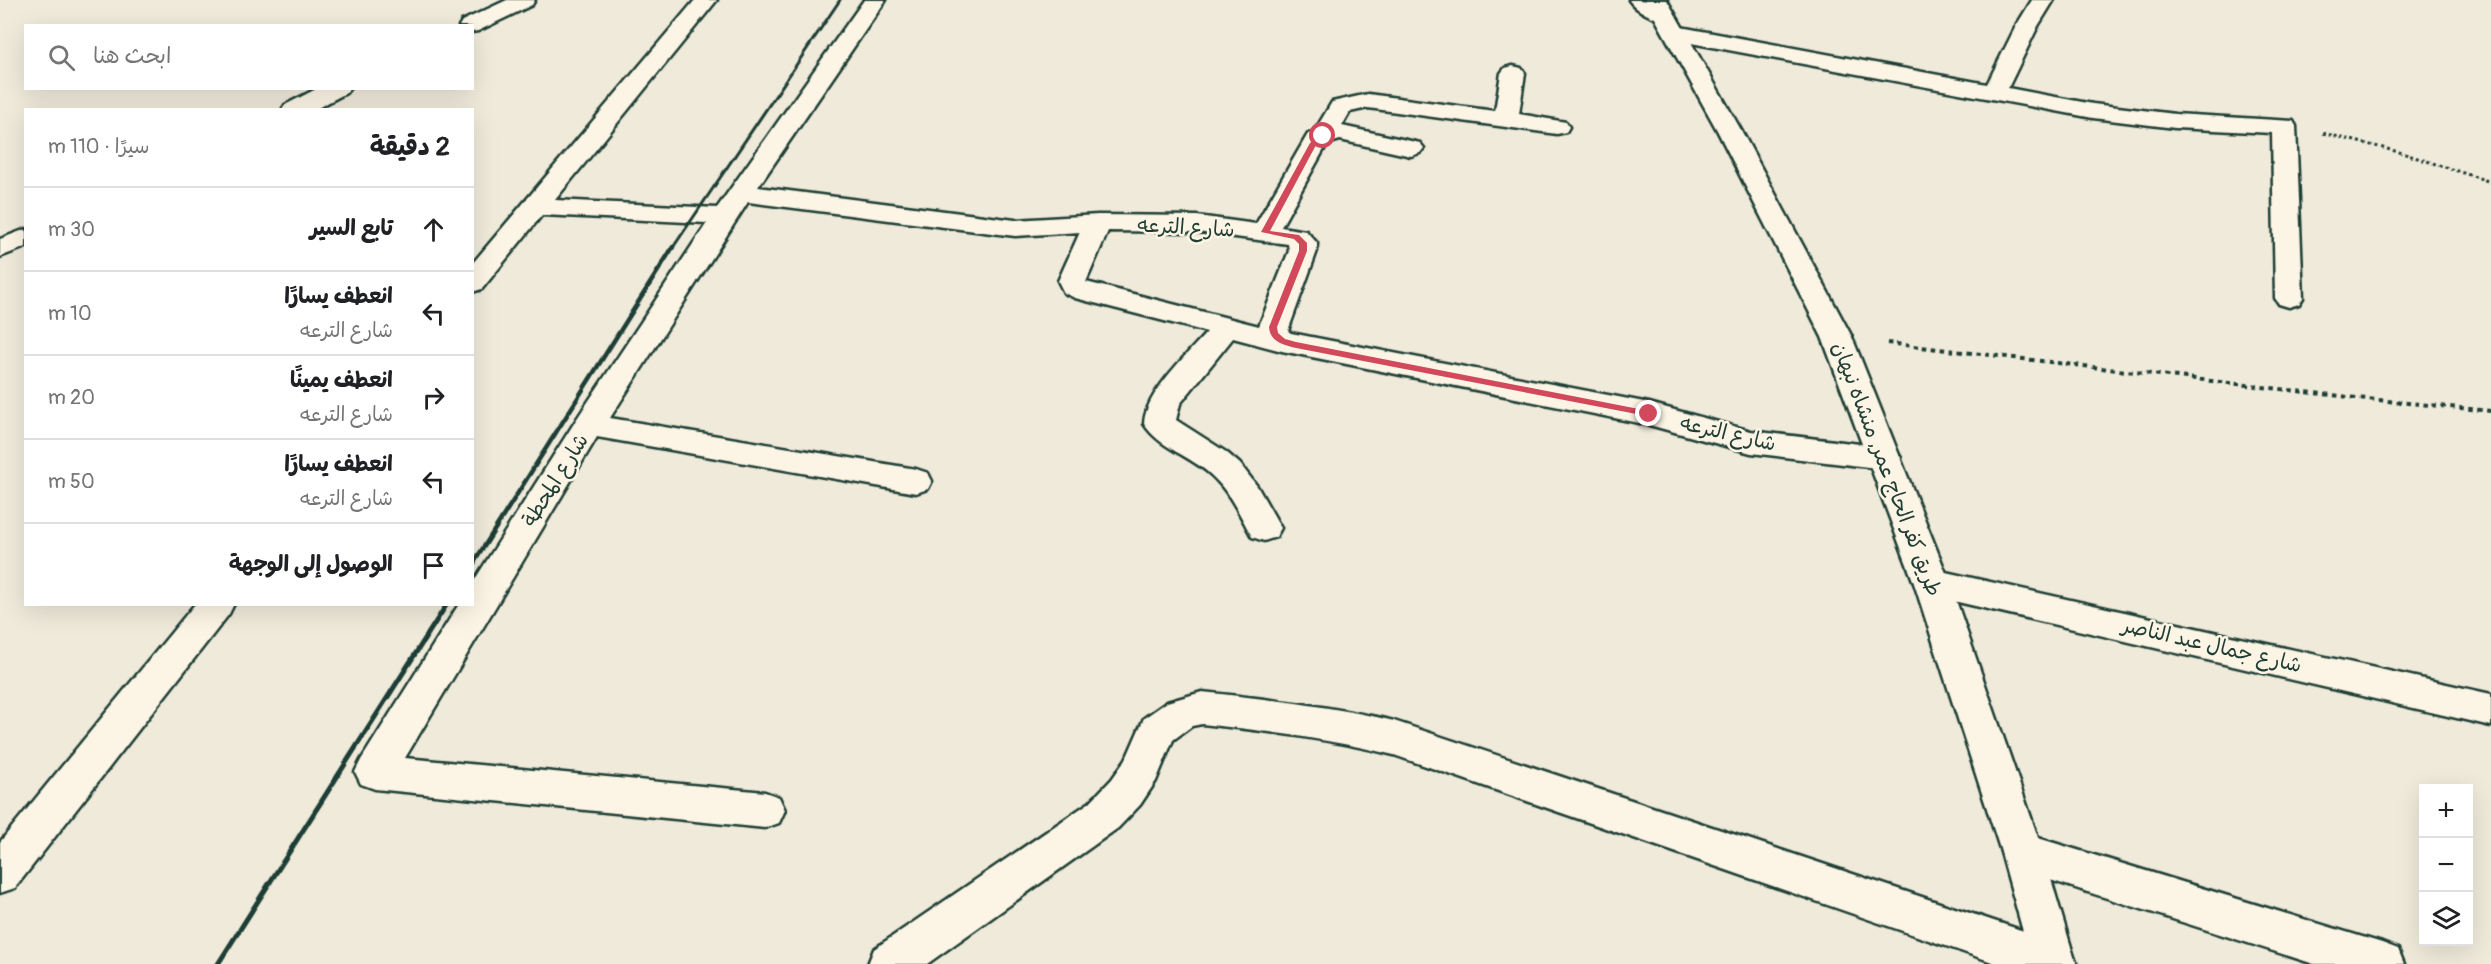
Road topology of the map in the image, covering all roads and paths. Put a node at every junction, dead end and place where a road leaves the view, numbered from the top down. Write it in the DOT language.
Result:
graph roads {
  1 [pos="524,0"];
  2 [pos="706,0"];
  3 [pos="875,0"];
  4 [pos="2043,0"];
  5 [pos="1659,12"];
  6 [pos="474,24"];
  7 [pos="1513,73"];
  8 [pos="334,90"];
  9 [pos="1994,93"];
  10 [pos="298,108"];
  11 [pos="1506,120"];
  12 [pos="2284,126"];
  13 [pos="1557,127"];
  14 [pos="1323,136"];
  15 [pos="1411,148"];
  16 [pos="2491,182"];
  17 [pos="734,205"];
  18 [pos="533,207"];
  19 [pos="1098,223"];
  20 [pos="1265,232"];
  21 [pos="24,238"];
  22 [pos="0,249"];
  23 [pos="474,281"];
  24 [pos="2289,298"];
  25 [pos="1225,329"];
  26 [pos="1837,337"];
  27 [pos="1282,341"];
  28 [pos="2491,411"];
  29 [pos="589,425"];
  30 [pos="1885,458"];
  31 [pos="916,481"];
  32 [pos="1264,528"];
  33 [pos="1932,583"];
  34 [pos="214,606"];
  35 [pos="2491,710"];
  36 [pos="765,810"];
  37 [pos="2022,852"];
  38 [pos="0,874"];
  39 [pos="2054,963"];
  40 [pos="890,964"];
  41 [pos="2382,964"];
  1 -- 6 [label="street"];
  2 -- 18 [label="street"];
  3 -- 17 [label="street, شارع المحطة"];
  4 -- 9 [label="street"];
  5 -- 9 [label="street"];
  5 -- 26 [label="street, طريق كفر الحاج عمر, منشاه نبهان"];
  7 -- 11 [label="street"];
  8 -- 10 [label="street"];
  9 -- 12 [label="street"];
  11 -- 13 [label="street"];
  11 -- 14 [label="street"];
  12 -- 16 [label="path"];
  12 -- 24 [label="street"];
  14 -- 15 [label="street"];
  14 -- 20 [label="street"];
  17 -- 18 [label="street, شارع الترعه"];
  17 -- 19 [label="street, شارع الترعه"];
  17 -- 29 [label="street, شارع المحطة"];
  18 -- 23 [label="street"];
  19 -- 20 [label="street, شارع الترعه"];
  19 -- 25 [label="street"];
  20 -- 27 [label="street, شارع الترعه"];
  21 -- 22 [label="street"];
  25 -- 27 [label="street"];
  25 -- 32 [label="street"];
  26 -- 28 [label="path"];
  26 -- 30 [label="street, طريق كفر الحاج عمر, منشاه نبهان"];
  27 -- 30 [label="street, شارع الترعه"];
  29 -- 31 [label="street"];
  29 -- 36 [label="street, شارع المحطة"];
  30 -- 33 [label="street, طريق كفر الحاج عمر, منشاه نبهان"];
  33 -- 35 [label="street, شارع جمال عبد الناصر"];
  33 -- 37 [label="street, طريق كفر الحاج عمر, منشاه نبهان"];
  34 -- 38 [label="street"];
  37 -- 39 [label="street, طريق كفر الحاج عمر, منشاه نبهان"];
  37 -- 41 [label="street"];
  39 -- 40 [label="street"];
}
